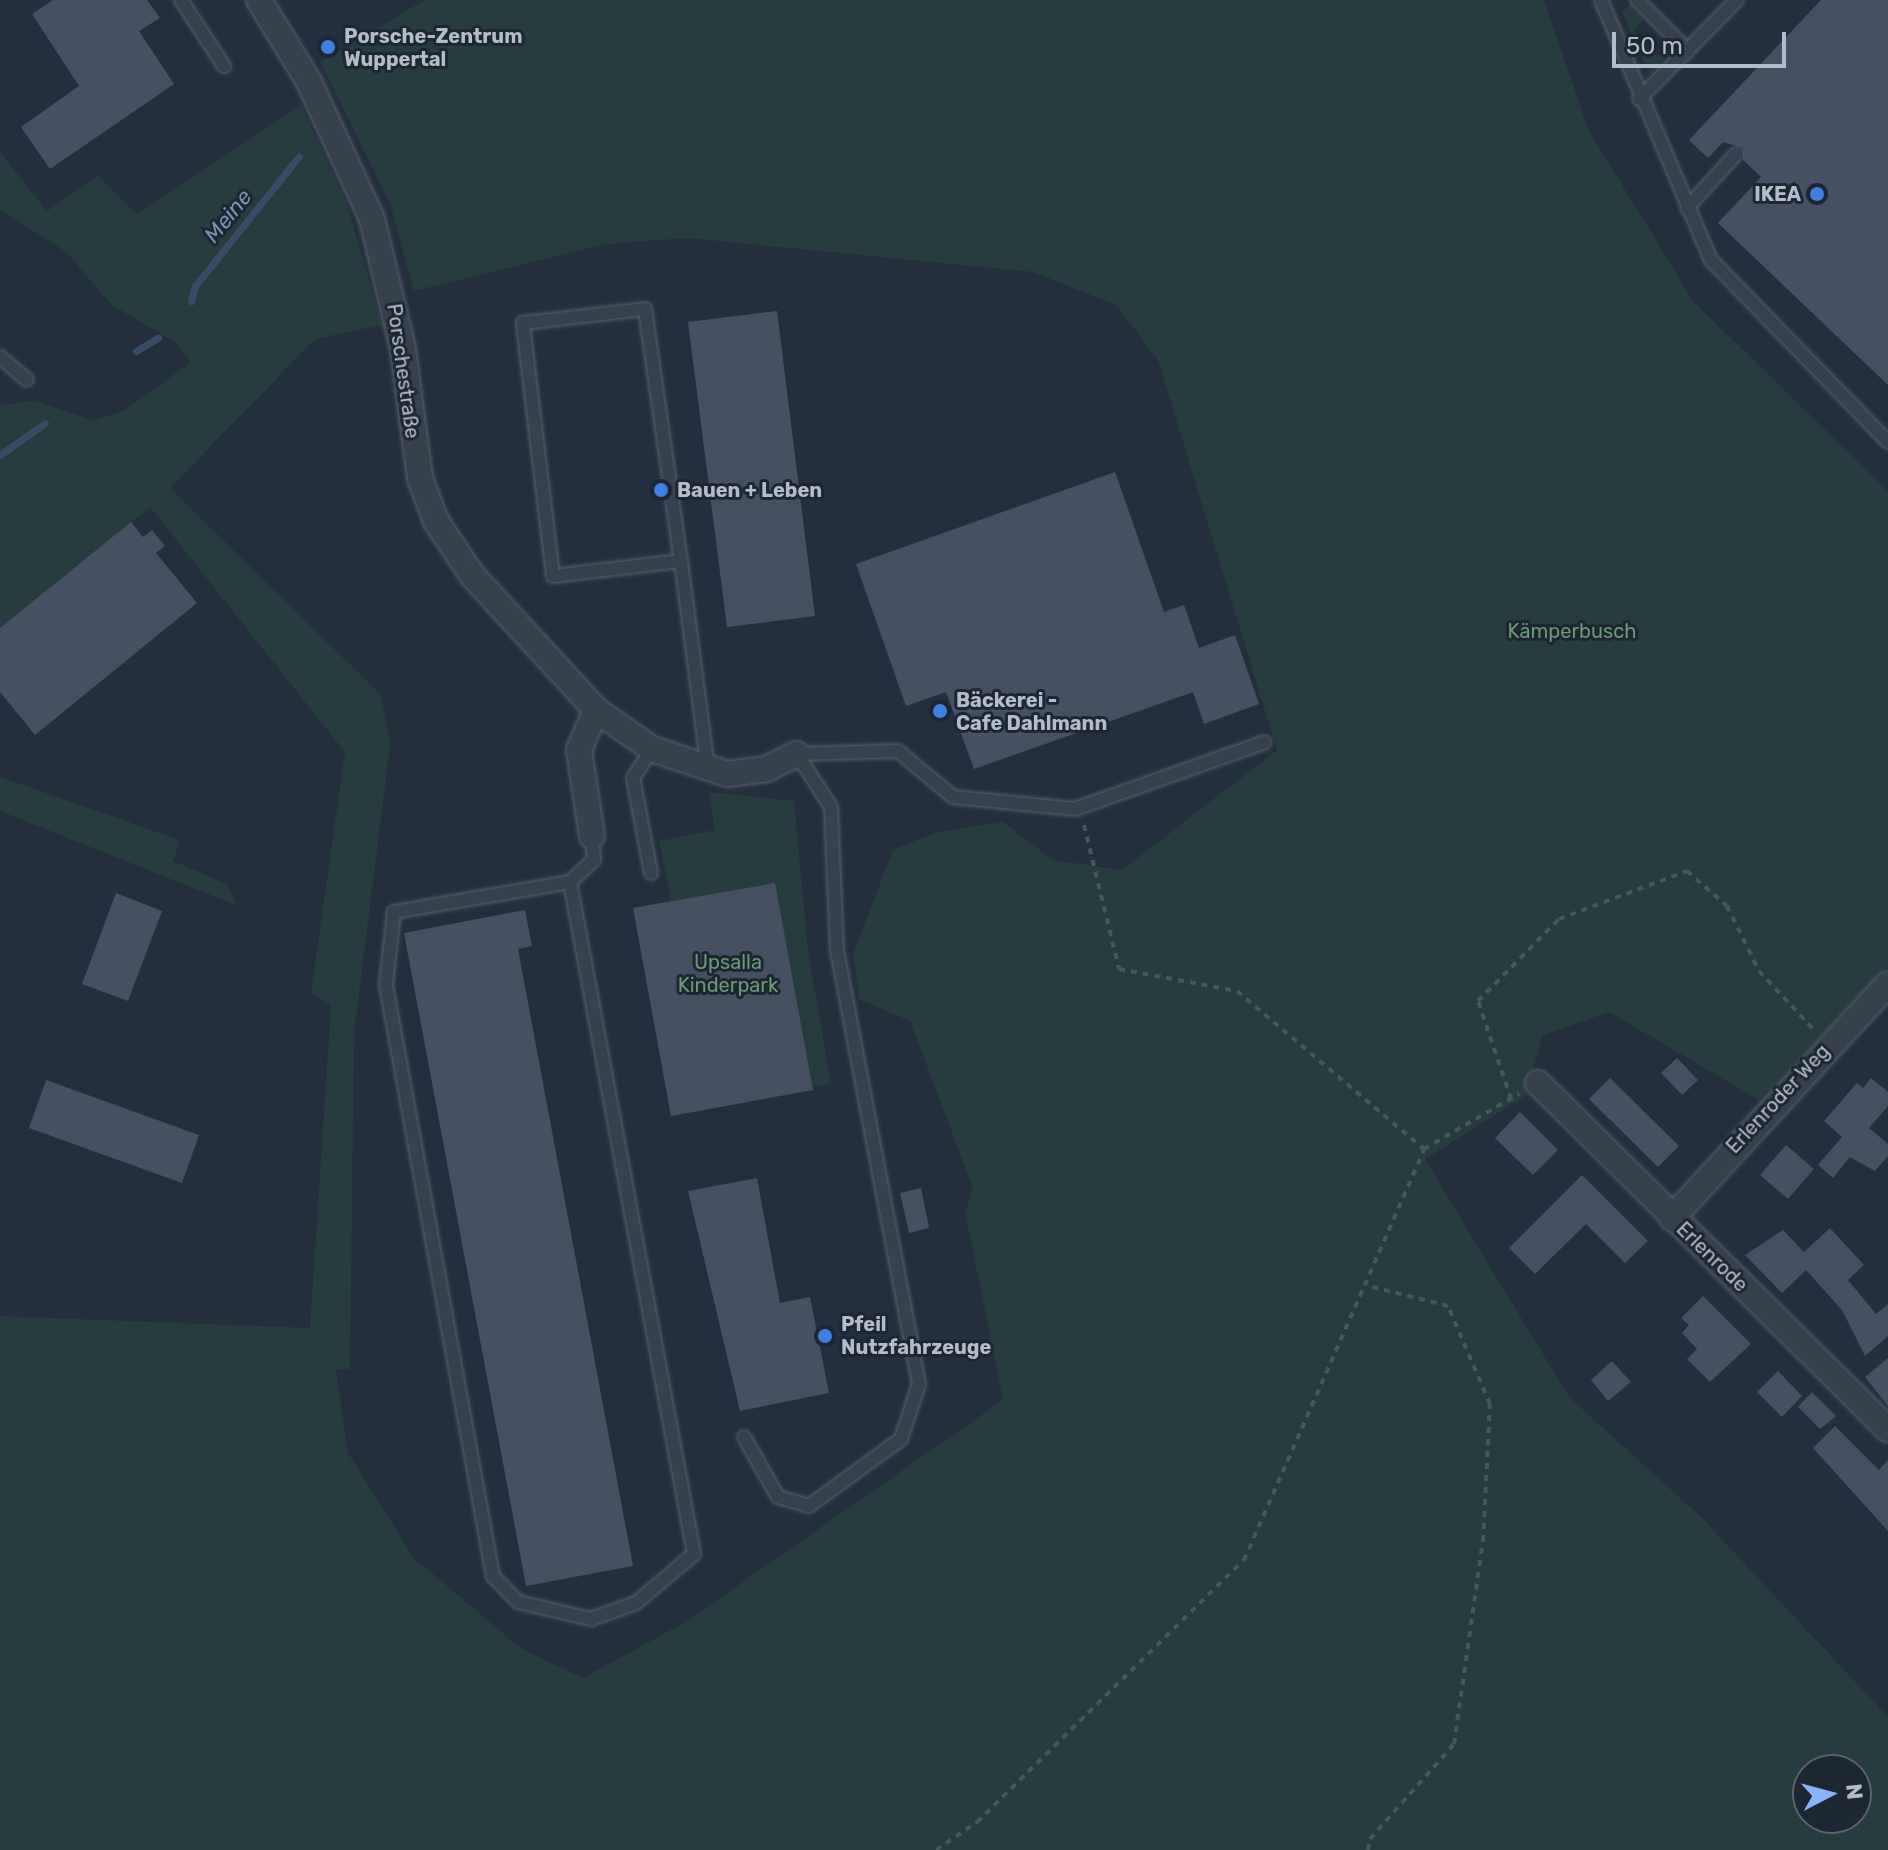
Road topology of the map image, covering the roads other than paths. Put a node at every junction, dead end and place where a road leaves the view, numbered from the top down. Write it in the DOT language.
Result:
graph roads {
  1 [pos="181,0"];
  2 [pos="259,0"];
  3 [pos="1601,0"];
  4 [pos="1637,0"];
  5 [pos="1737,0"];
  6 [pos="1688,51"];
  7 [pos="224,66"];
  8 [pos="1639,99"];
  9 [pos="1736,154"];
  10 [pos="1687,208"];
  11 [pos="0,357"];
  12 [pos="27,380"];
  13 [pos="1888,442"];
  14 [pos="681,561"];
  15 [pos="596,710"];
  16 [pos="1265,742"];
  17 [pos="652,749"];
  18 [pos="797,754"];
  19 [pos="708,770"];
  20 [pos="592,836"];
  21 [pos="651,873"];
  22 [pos="570,882"];
  23 [pos="1888,984"];
  24 [pos="1538,1083"];
  25 [pos="1672,1218"];
  26 [pos="1888,1429"];
  27 [pos="744,1437"];
  1 -- 7 [label="lane"];
  2 -- 15 [label="street, Porschestraße"];
  3 -- 8 [label="lane"];
  4 -- 6 [label="lane"];
  5 -- 6 [label="lane"];
  6 -- 8 [label="lane"];
  8 -- 10 [label="lane"];
  9 -- 10 [label="lane"];
  10 -- 13 [label="lane"];
  11 -- 12 [label="lane"];
  14 -- 14 [label="lane"];
  14 -- 19 [label="lane"];
  15 -- 17 [label="street, Porschestraße"];
  15 -- 20 [label="street"];
  16 -- 18 [label="lane"];
  17 -- 19 [label="street, Porschestraße"];
  17 -- 21 [label="lane"];
  18 -- 19 [label="street, Porschestraße"];
  18 -- 27 [label="lane"];
  20 -- 22 [label="lane"];
  22 -- 22 [label="lane"];
  23 -- 25 [label="street, Erlenroder Weg"];
  24 -- 25 [label="street, Erlenrode"];
  25 -- 26 [label="street, Erlenrode"];
}
